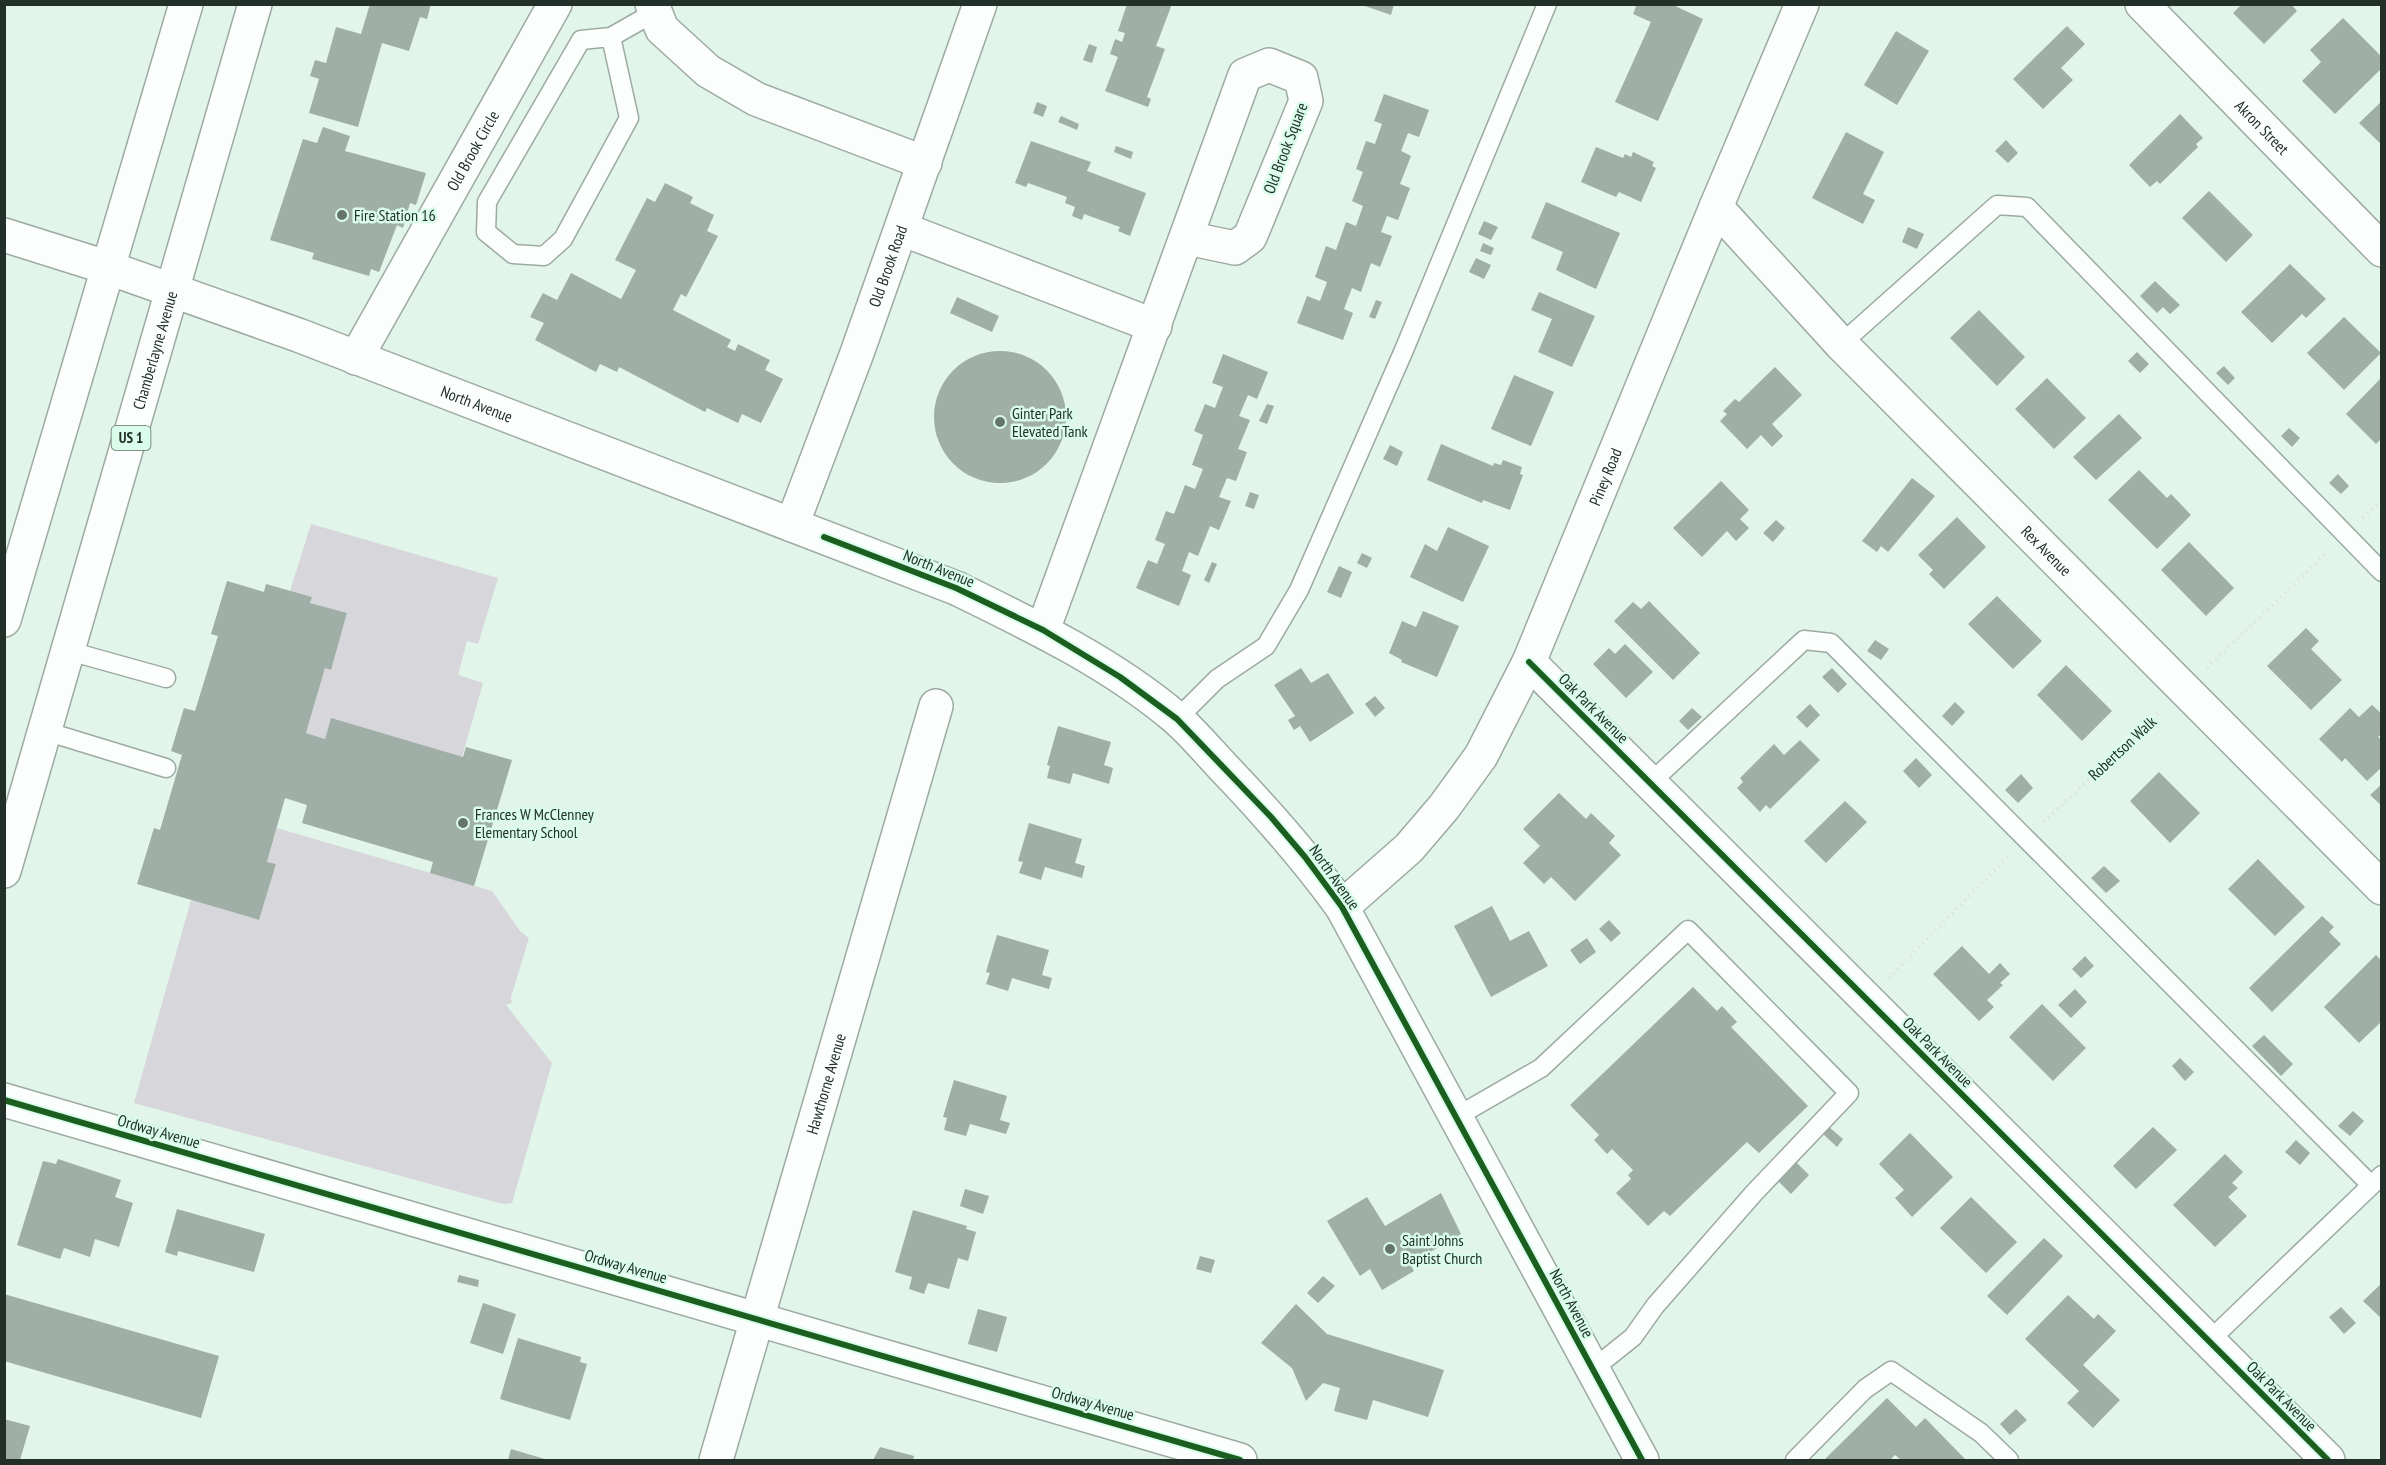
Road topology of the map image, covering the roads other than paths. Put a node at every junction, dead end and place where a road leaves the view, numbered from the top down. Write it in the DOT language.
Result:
graph roads {
  1 [pos="186,4"];
  2 [pos="255,4"];
  3 [pos="555,4"];
  4 [pos="980,4"];
  5 [pos="1547,4"];
  6 [pos="1802,4"];
  7 [pos="2142,4"];
  8 [pos="654,8"];
  9 [pos="611,36"];
  10 [pos="925,163"];
  11 [pos="1716,207"];
  12 [pos="902,228"];
  13 [pos="4,235"];
  14 [pos="1187,238"];
  15 [pos="2382,250"];
  16 [pos="109,268"];
  17 [pos="172,290"];
  18 [pos="1155,327"];
  19 [pos="1841,344"];
  20 [pos="356,358"];
  21 [pos="792,525"];
  22 [pos="2382,572"];
  23 [pos="4,620"];
  24 [pos="1043,630"];
  25 [pos="69,651"];
  26 [pos="1530,663"];
  27 [pos="166,678"];
  28 [pos="936,706"];
  29 [pos="1177,719"];
  30 [pos="45,731"];
  31 [pos="166,768"];
  32 [pos="1650,783"];
  33 [pos="4,871"];
  34 [pos="2382,888"];
  35 [pos="1342,907"];
  36 [pos="4,1100"];
  37 [pos="1456,1116"];
  38 [pos="2376,1180"];
  39 [pos="758,1319"];
  40 [pos="2208,1342"];
  41 [pos="1593,1369"];
  42 [pos="716,1461"];
  43 [pos="1240,1461"];
  44 [pos="1642,1461"];
  45 [pos="1795,1461"];
  46 [pos="2009,1461"];
  47 [pos="2328,1461"];
  1 -- 16 [label="street"];
  2 -- 17 [label="street, Chamberlayne Avenue / US 1"];
  3 -- 20 [label="street, Old Brook Circle"];
  4 -- 10 [label="street, Old Brook Road"];
  5 -- 29 [label="lane"];
  6 -- 11 [label="street, Piney Road"];
  7 -- 15 [label="street, Akron Street"];
  8 -- 9 [label="lane"];
  8 -- 10 [label="street"];
  9 -- 9 [label="lane"];
  10 -- 12 [label="street, Old Brook Road"];
  11 -- 19 [label="street, Rex Avenue"];
  11 -- 26 [label="street, Piney Road"];
  12 -- 18 [label="street"];
  12 -- 21 [label="street, Old Brook Road"];
  13 -- 16 [label="street, North Avenue"];
  14 -- 14 [label="street, Old Brook Square"];
  14 -- 18 [label="street, Old Brook Square"];
  16 -- 17 [label="street, North Avenue"];
  16 -- 23 [label="street"];
  17 -- 20 [label="street, North Avenue"];
  17 -- 25 [label="street, Chamberlayne Avenue / US 1"];
  18 -- 24 [label="street, Old Brook Square"];
  19 -- 22 [label="lane"];
  19 -- 34 [label="street, Rex Avenue"];
  20 -- 21 [label="street, North Avenue"];
  21 -- 24 [label="street, North Avenue"];
  24 -- 29 [label="street, North Avenue"];
  25 -- 27 [label="lane"];
  25 -- 30 [label="street, Chamberlayne Avenue / US 1"];
  26 -- 32 [label="street, Oak Park Avenue"];
  26 -- 35 [label="street, Piney Road"];
  28 -- 39 [label="street, Hawthorne Avenue"];
  29 -- 35 [label="street, North Avenue"];
  30 -- 31 [label="lane"];
  30 -- 33 [label="street, Chamberlayne Avenue / US 1"];
  32 -- 38 [label="lane"];
  32 -- 40 [label="street, Oak Park Avenue"];
  35 -- 37 [label="street, North Avenue"];
  36 -- 39 [label="street, Ordway Avenue"];
  37 -- 41 [label="street, North Avenue"];
  37 -- 41 [label="lane"];
  38 -- 40 [label="lane"];
  39 -- 42 [label="street, Hawthorne Avenue"];
  39 -- 43 [label="street, Ordway Avenue"];
  40 -- 47 [label="street, Oak Park Avenue"];
  41 -- 44 [label="street, North Avenue"];
  45 -- 46 [label="lane"];
}
